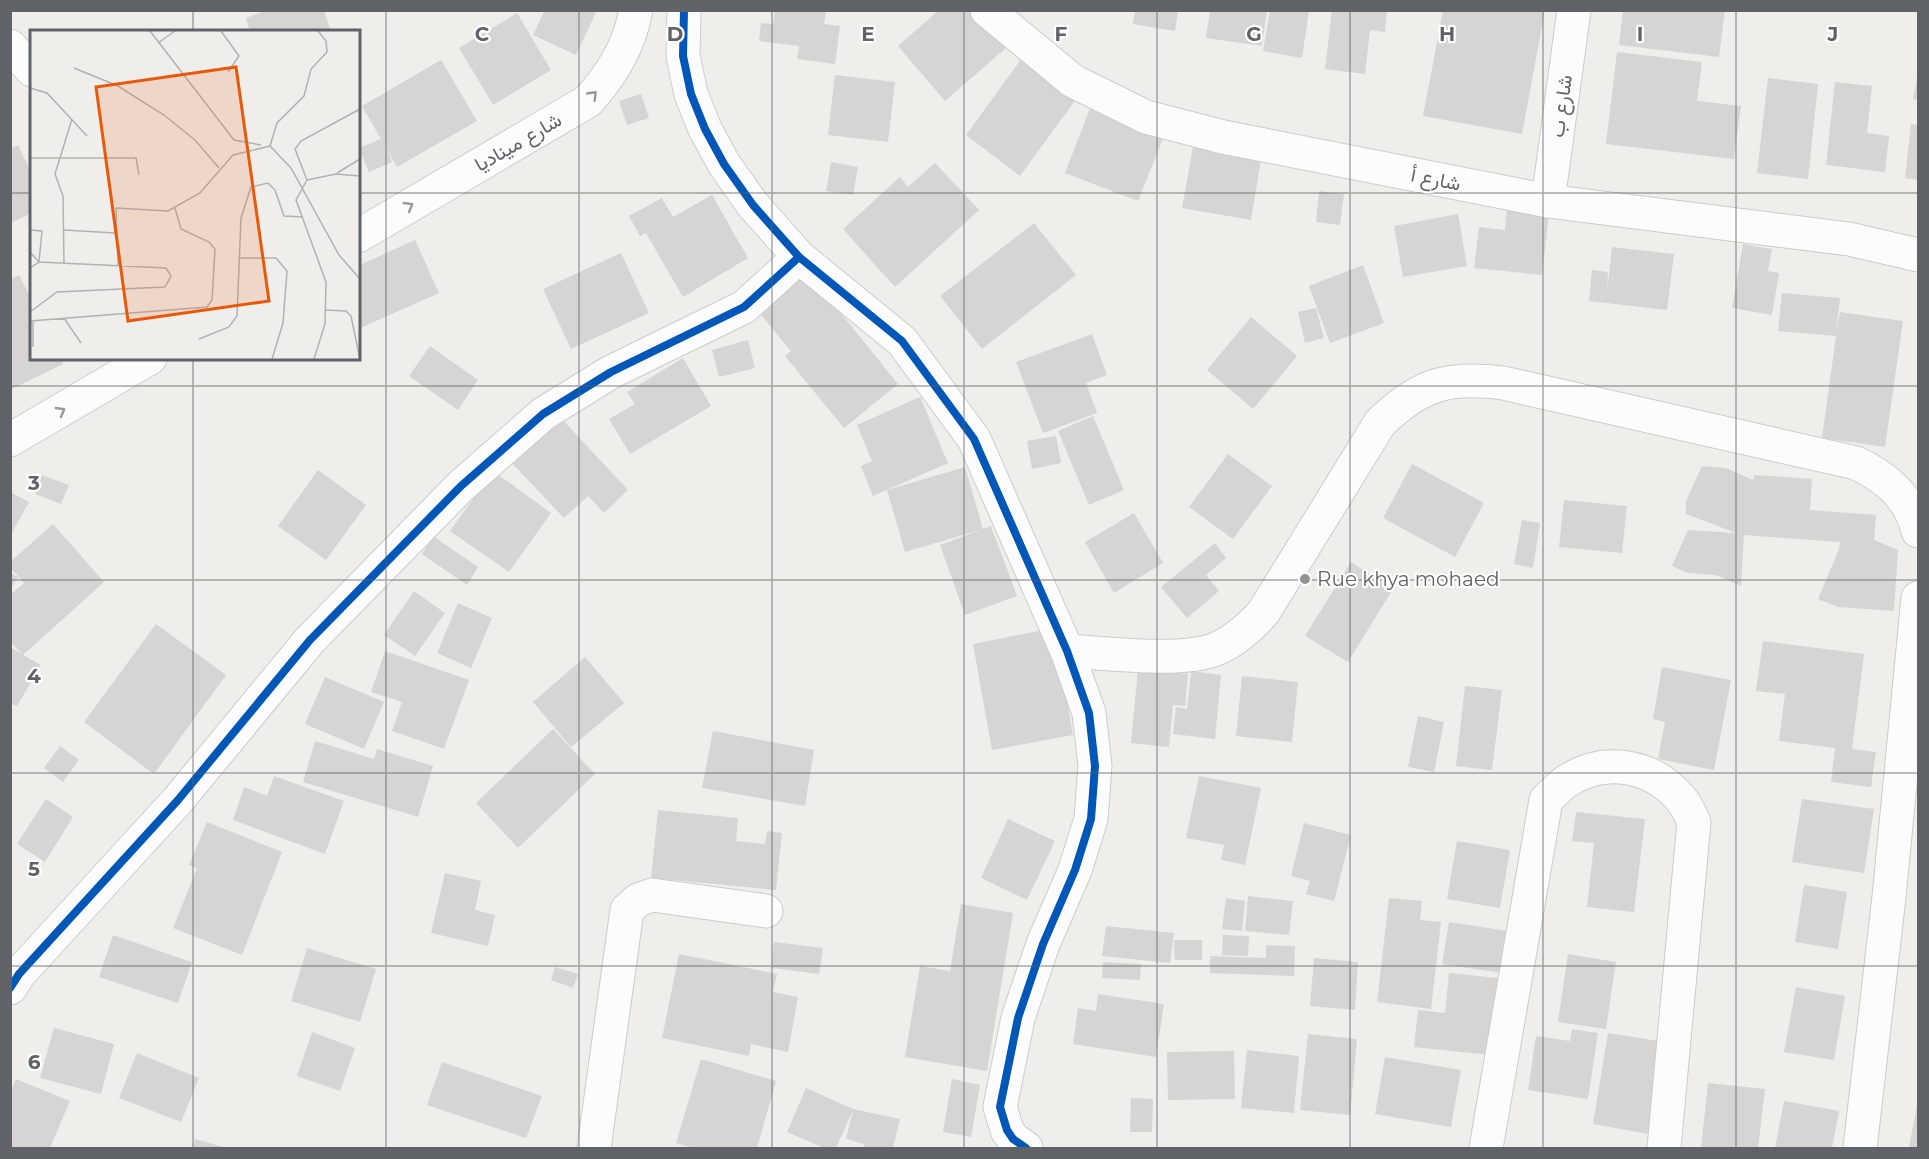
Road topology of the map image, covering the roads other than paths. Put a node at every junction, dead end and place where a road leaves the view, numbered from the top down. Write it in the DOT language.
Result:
graph roads {
  1 [pos="636,10"];
  2 [pos="684,10"];
  3 [pos="987,10"];
  4 [pos="1574,10"];
  5 [pos="10,46"];
  6 [pos="30,68"];
  7 [pos="1548,201"];
  8 [pos="360,235"];
  9 [pos="1918,255"];
  10 [pos="799,257"];
  11 [pos="147,360"];
  12 [pos="10,440"];
  13 [pos="1918,531"];
  14 [pos="1918,598"];
  15 [pos="1067,651"];
  16 [pos="766,911"];
  17 [pos="10,988"];
  18 [pos="594,1149"];
  19 [pos="1026,1149"];
  20 [pos="1486,1149"];
  21 [pos="1664,1149"];
  22 [pos="1860,1149"];
  8 -- 1 [label="street, شارع ميناديا, one-way"];
  2 -- 10 [label="street"];
  3 -- 7 [label="street, شارع أ"];
  4 -- 7 [label="street, شارع ب"];
  5 -- 6 [label="street"];
  7 -- 9 [label="street, شارع أ"];
  10 -- 15 [label="street"];
  10 -- 17 [label="street"];
  12 -- 11 [label="street, one-way"];
  13 -- 15 [label="street"];
  14 -- 22 [label="street"];
  15 -- 19 [label="street"];
  16 -- 18 [label="street"];
  20 -- 21 [label="street"];
}
